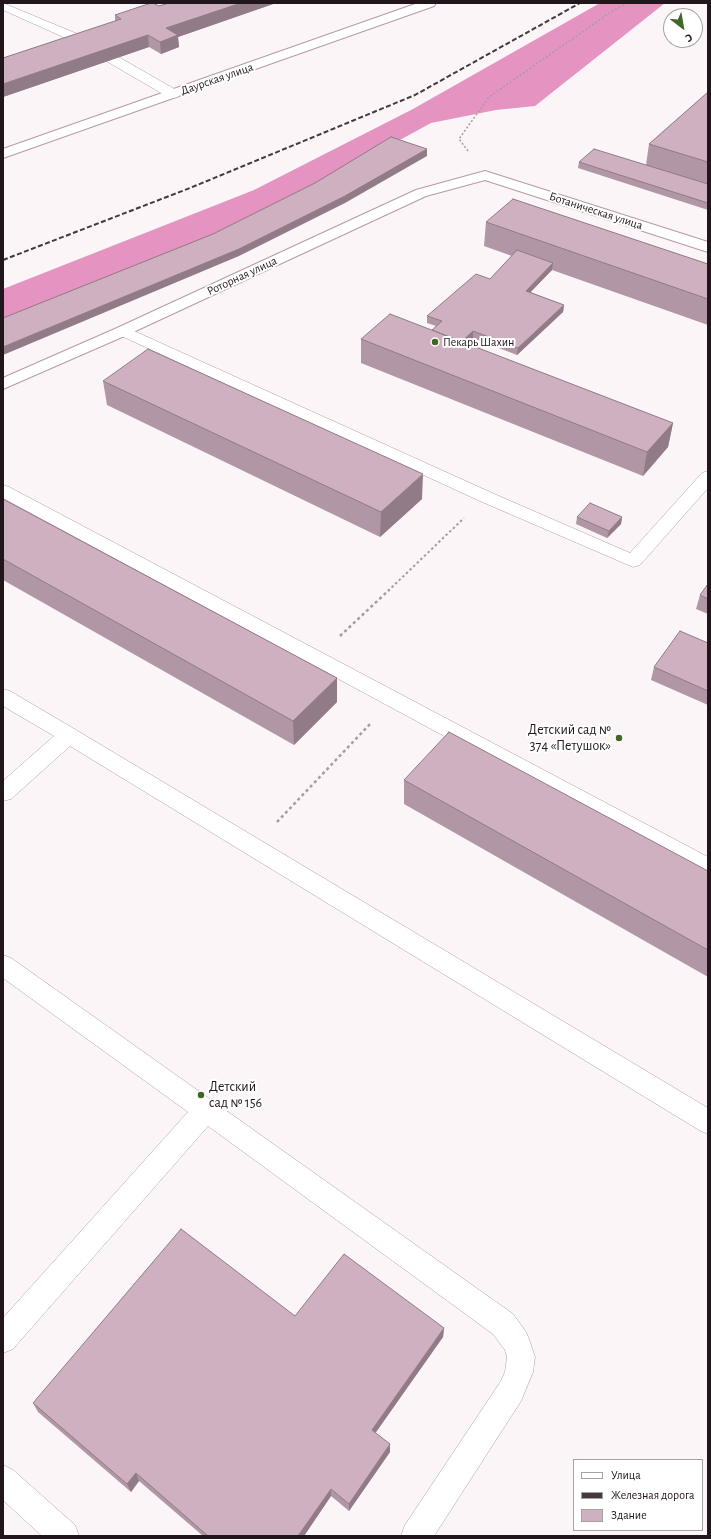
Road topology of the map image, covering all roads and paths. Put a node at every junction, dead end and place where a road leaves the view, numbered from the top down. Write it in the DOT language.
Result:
graph roads {
  1 [pos="430,3"];
  2 [pos="627,3"];
  3 [pos="3,6"];
  4 [pos="174,94"];
  5 [pos="3,154"];
  6 [pos="485,175"];
  7 [pos="708,247"];
  8 [pos="123,331"];
  9 [pos="3,384"];
  10 [pos="708,477"];
  11 [pos="3,491"];
  12 [pos="486,497"];
  13 [pos="316,658"];
  14 [pos="3,696"];
  15 [pos="393,699"];
  16 [pos="69,735"];
  17 [pos="3,793"];
  18 [pos="253,847"];
  19 [pos="708,868"];
  20 [pos="3,965"];
  21 [pos="206,1110"];
  22 [pos="708,1122"];
  23 [pos="3,1339"];
  24 [pos="3,1480"];
  25 [pos="64,1536"];
  26 [pos="416,1536"];
  1 -- 4 [label="street, Даурская улица"];
  2 -- 6 [label="path"];
  3 -- 4 [label="lane"];
  4 -- 5 [label="street, Даурская улица"];
  6 -- 7 [label="street, Ботаническая улица"];
  6 -- 8 [label="street, Роторная улица"];
  8 -- 9 [label="street, Роторная улица"];
  8 -- 12 [label="lane"];
  10 -- 12 [label="lane"];
  11 -- 13 [label="lane"];
  12 -- 13 [label="path"];
  13 -- 15 [label="lane"];
  14 -- 16 [label="lane"];
  15 -- 18 [label="path"];
  15 -- 19 [label="lane"];
  16 -- 17 [label="lane"];
  16 -- 18 [label="lane"];
  18 -- 22 [label="lane"];
  20 -- 21 [label="lane"];
  21 -- 23 [label="lane"];
  21 -- 26 [label="lane"];
  24 -- 25 [label="lane"];
}
